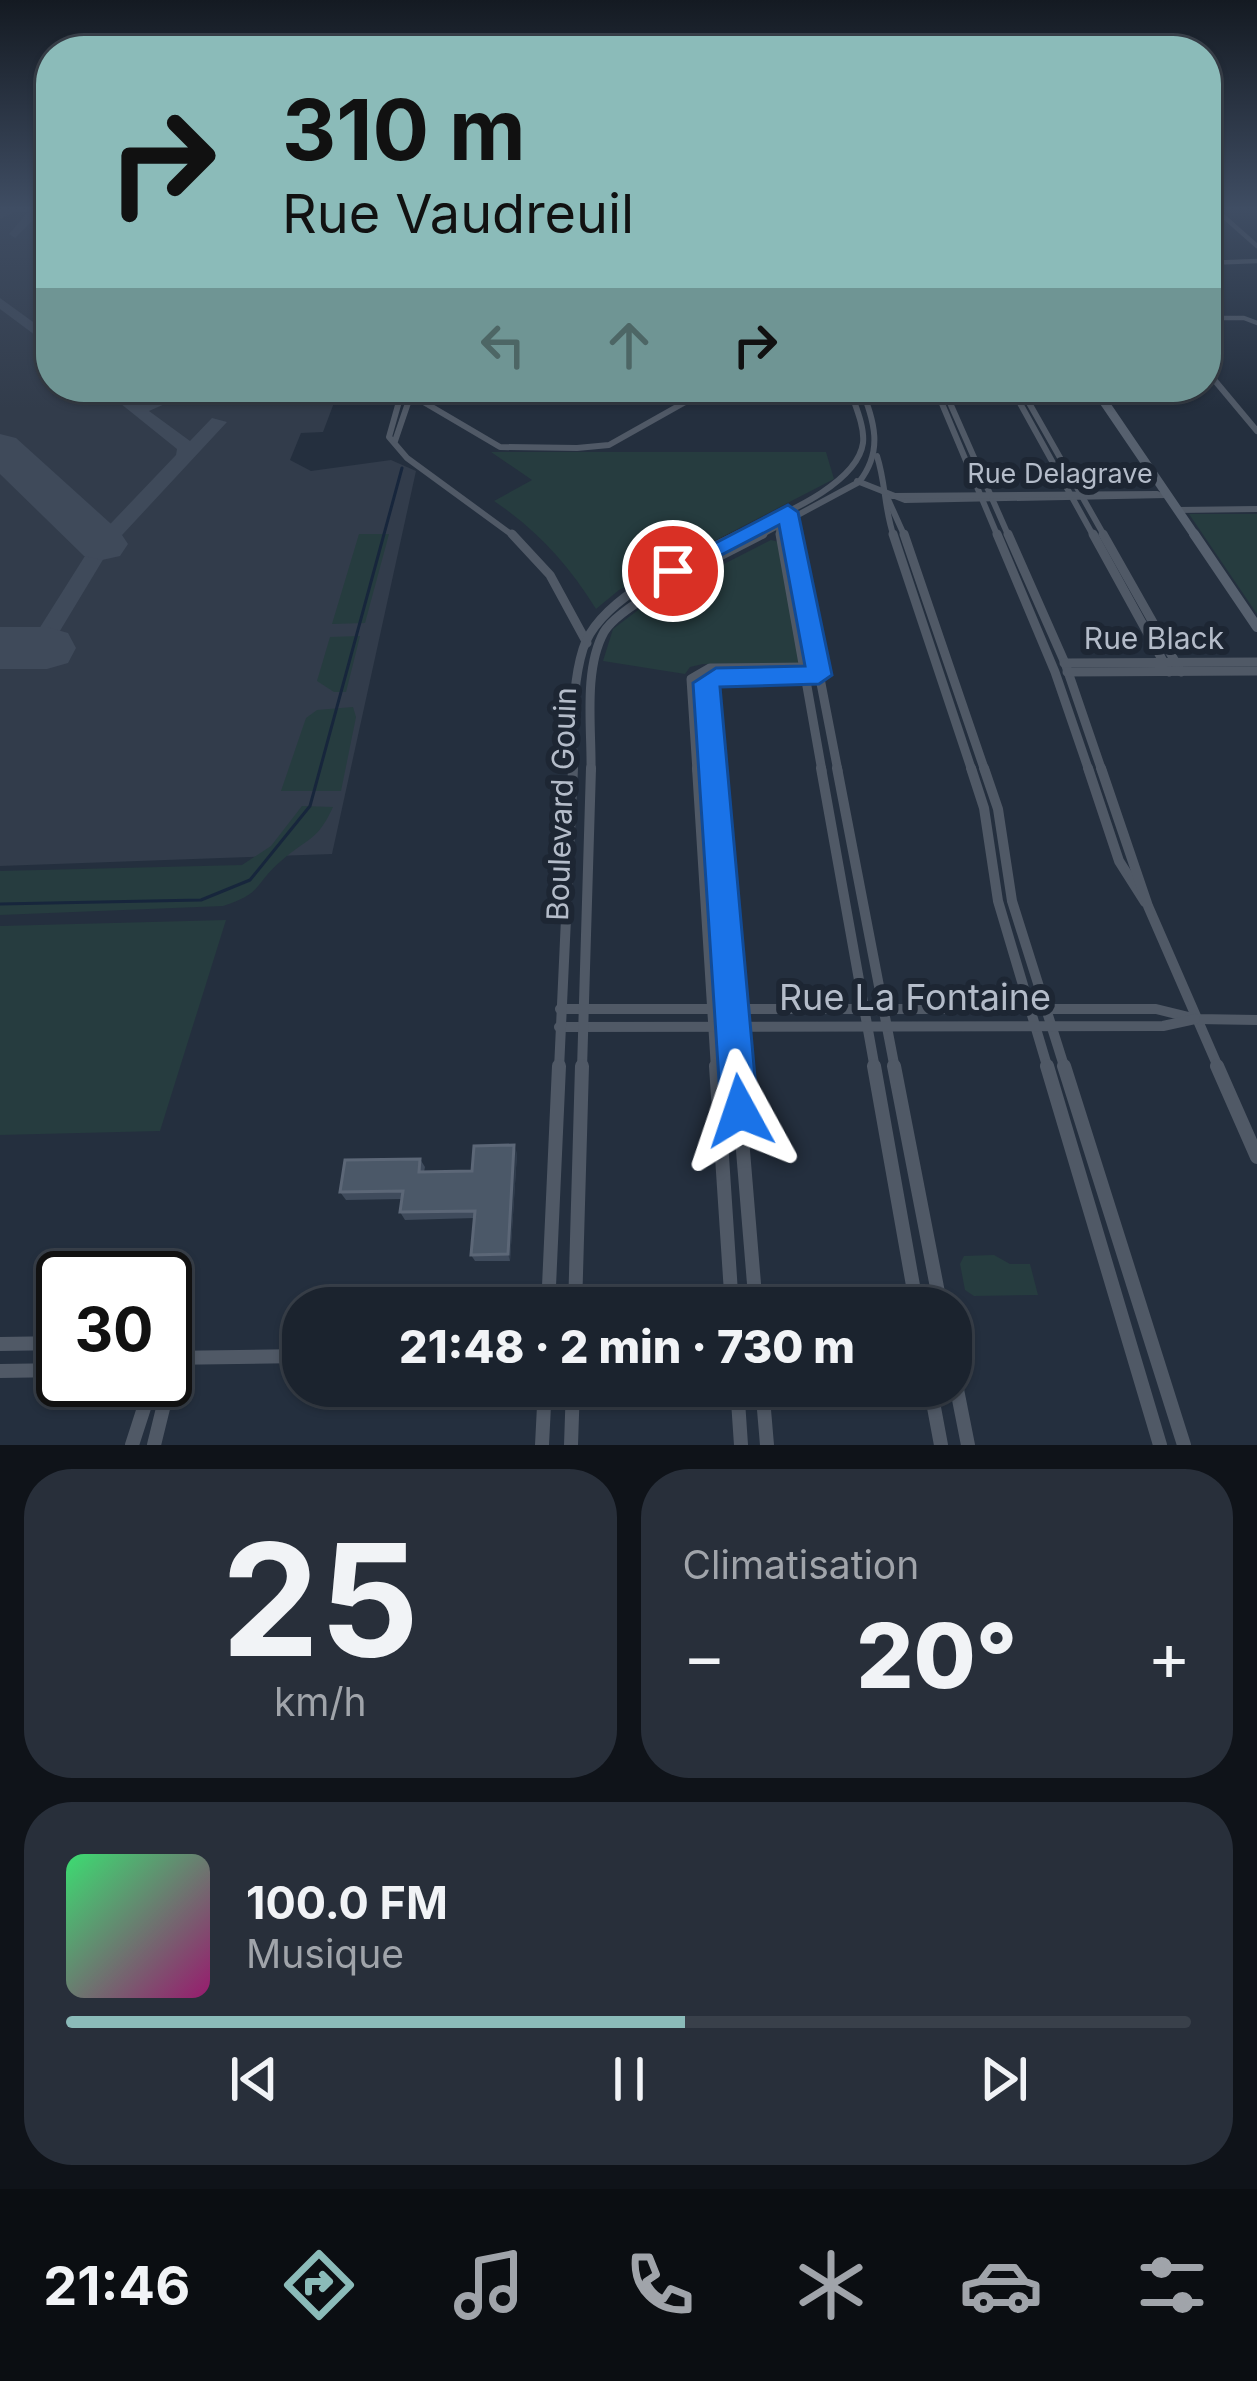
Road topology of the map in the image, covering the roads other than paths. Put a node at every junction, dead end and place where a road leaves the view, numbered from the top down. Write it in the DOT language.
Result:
graph roads {
  1 [pos="1221,318"];
  2 [pos="1257,323"];
  3 [pos="1221,388"];
  4 [pos="400,402"];
  5 [pos="422,402"];
  6 [pos="684,402"];
  7 [pos="854,402"];
  8 [pos="866,402"];
  9 [pos="946,402"];
  10 [pos="1021,402"];
  11 [pos="1027,402"];
  12 [pos="1104,402"];
  13 [pos="434,410"];
  14 [pos="400,421"];
  15 [pos="862,427"];
  16 [pos="875,427"];
  17 [pos="1257,430"];
  18 [pos="1041,431"];
  19 [pos="877,456"];
  20 [pos="847,476"];
  21 [pos="859,482"];
  22 [pos="1167,495"];
  23 [pos="1077,496"];
  24 [pos="887,497"];
  25 [pos="985,497"];
  26 [pos="1257,509"];
  27 [pos="1177,510"];
  28 [pos="783,520"];
  29 [pos="1115,575"];
  30 [pos="1127,575"];
  31 [pos="1148,622"];
  32 [pos="1257,627"];
  33 [pos="586,641"];
  34 [pos="594,661"];
  35 [pos="1257,662"];
  36 [pos="1173,667"];
  37 [pos="1060,668"];
  38 [pos="812,671"];
  39 [pos="1257,671"];
  40 [pos="696,674"];
  41 [pos="709,682"];
  42 [pos="576,694"];
  43 [pos="590,694"];
  44 [pos="572,773"];
  45 [pos="588,774"];
  46 [pos="1088,778"];
  47 [pos="1102,779"];
  48 [pos="991,808"];
  49 [pos="570,809"];
  50 [pos="587,809"];
  51 [pos="700,822"];
  52 [pos="716,822"];
  53 [pos="832,826"];
  54 [pos="848,826"];
  55 [pos="998,901"];
  56 [pos="1012,901"];
  57 [pos="1148,906"];
  58 [pos="706,910"];
  59 [pos="724,910"];
  60 [pos="583,1009"];
  61 [pos="713,1009"];
  62 [pos="731,1009"];
  63 [pos="864,1009"];
  64 [pos="882,1009"];
  65 [pos="1030,1009"];
  66 [pos="1046,1009"];
  67 [pos="560,1010"];
  68 [pos="1197,1019"];
  69 [pos="1257,1020"];
  70 [pos="559,1027"];
  71 [pos="582,1027"];
  72 [pos="714,1027"];
  73 [pos="733,1027"];
  74 [pos="867,1027"];
  75 [pos="886,1027"];
  76 [pos="1035,1027"];
  77 [pos="1052,1027"];
  78 [pos="1257,1157"];
  79 [pos="1075,1159"];
  80 [pos="1094,1159"];
  81 [pos="891,1165"];
  82 [pos="913,1165"];
  83 [pos="1090,1212"];
  84 [pos="1111,1212"];
  85 [pos="728,1238"];
  86 [pos="750,1238"];
  87 [pos="549,1287"];
  88 [pos="576,1287"];
  89 [pos="731,1287"];
  90 [pos="754,1287"];
  91 [pos="912,1287"];
  92 [pos="937,1287"];
  93 [pos="1120,1310"];
  94 [pos="1142,1310"];
  95 [pos="36,1343"];
  96 [pos="0,1344"];
  97 [pos="282,1356"];
  98 [pos="192,1358"];
  99 [pos="36,1370"];
  100 [pos="0,1371"];
  101 [pos="144,1407"];
  102 [pos="163,1407"];
  103 [pos="543,1407"];
  104 [pos="572,1407"];
  105 [pos="738,1407"];
  106 [pos="764,1407"];
  107 [pos="934,1407"];
  108 [pos="960,1407"];
  109 [pos="132,1445"];
  110 [pos="154,1445"];
  111 [pos="542,1445"];
  112 [pos="571,1445"];
  113 [pos="741,1445"];
  114 [pos="767,1445"];
  115 [pos="940,1445"];
  116 [pos="968,1445"];
  117 [pos="1160,1445"];
  118 [pos="1184,1445"];
  1 -- 2 [label="street"];
  3 -- 17 [label="street"];
  4 -- 14 [label="street"];
  5 -- 13 [label="street"];
  6 -- 13 [label="street"];
  7 -- 15 [label="street"];
  8 -- 16 [label="street"];
  9 -- 25 [label="street"];
  10 -- 18 [label="street"];
  11 -- 18 [label="street"];
  12 -- 22 [label="main road"];
  13 -- 14 [label="street"];
  14 -- 33 [label="street"];
  15 -- 16 [label="street"];
  15 -- 20 [label="street"];
  16 -- 19 [label="street"];
  18 -- 23 [label="street"];
  19 -- 21 [label="street, Boulevard Gouin"];
  19 -- 24 [label="street"];
  20 -- 21 [label="street, Rue Delagrave"];
  20 -- 28 [label="street, Boulevard Gouin"];
  21 -- 24 [label="street, Rue Delagrave"];
  21 -- 28 [label="street, Boulevard Gouin"];
  22 -- 23 [label="street, Rue Delagrave"];
  22 -- 27 [label="main road"];
  23 -- 25 [label="street, Rue Delagrave"];
  23 -- 29 [label="street"];
  23 -- 30 [label="street"];
  24 -- 25 [label="street, Rue Delagrave"];
  24 -- 48 [label="street"];
  25 -- 37 [label="street"];
  26 -- 27 [label="street"];
  27 -- 32 [label="main road"];
  28 -- 33 [label="street, Boulevard Gouin"];
  28 -- 34 [label="street, Boulevard Gouin"];
  28 -- 38 [label="street"];
  29 -- 30 [label="street"];
  29 -- 31 [label="street"];
  30 -- 31 [label="street"];
  31 -- 36 [label="street"];
  33 -- 34 [label="street"];
  33 -- 42 [label="street, Boulevard Gouin"];
  34 -- 43 [label="street, Boulevard Gouin"];
  35 -- 36 [label="street, Rue Black"];
  36 -- 37 [label="street, Rue Black"];
  36 -- 39 [label="street, Rue Black"];
  37 -- 46 [label="street"];
  37 -- 47 [label="street"];
  38 -- 40 [label="street"];
  38 -- 41 [label="street"];
  38 -- 53 [label="street"];
  38 -- 54 [label="street"];
  40 -- 41 [label="street"];
  40 -- 51 [label="street"];
  41 -- 52 [label="street"];
  42 -- 43 [label="street"];
  42 -- 44 [label="street, Boulevard Gouin"];
  43 -- 45 [label="street, Boulevard Gouin"];
  44 -- 45 [label="street"];
  44 -- 49 [label="street, Boulevard Gouin"];
  45 -- 50 [label="street, Boulevard Gouin"];
  46 -- 47 [label="street"];
  46 -- 57 [label="street"];
  47 -- 57 [label="street"];
  48 -- 55 [label="street"];
  48 -- 56 [label="street"];
  49 -- 50 [label="street"];
  49 -- 67 [label="street, Boulevard Gouin"];
  50 -- 60 [label="street, Boulevard Gouin"];
  51 -- 52 [label="street"];
  51 -- 58 [label="street"];
  52 -- 59 [label="street"];
  53 -- 54 [label="street"];
  53 -- 63 [label="street"];
  54 -- 64 [label="street"];
  55 -- 56 [label="street"];
  55 -- 65 [label="street"];
  56 -- 66 [label="street"];
  57 -- 68 [label="street"];
  58 -- 59 [label="street"];
  58 -- 61 [label="street"];
  59 -- 62 [label="street"];
  60 -- 61 [label="street, Rue La Fontaine"];
  60 -- 67 [label="street, Rue La Fontaine"];
  60 -- 71 [label="street, Boulevard Gouin"];
  61 -- 62 [label="street, Rue La Fontaine"];
  61 -- 72 [label="street"];
  62 -- 63 [label="street, Rue La Fontaine"];
  62 -- 73 [label="street"];
  63 -- 64 [label="street, Rue La Fontaine"];
  63 -- 74 [label="street"];
  64 -- 65 [label="street, Rue La Fontaine"];
  64 -- 75 [label="street"];
  65 -- 66 [label="street, Rue La Fontaine"];
  65 -- 76 [label="street"];
  66 -- 68 [label="street, Rue La Fontaine"];
  66 -- 77 [label="street"];
  67 -- 70 [label="street, Boulevard Gouin"];
  68 -- 69 [label="street, Rue La Fontaine"];
  68 -- 77 [label="street, Rue La Fontaine"];
  68 -- 78 [label="street"];
  70 -- 71 [label="street, Rue La Fontaine"];
  70 -- 87 [label="street, Boulevard Gouin"];
  71 -- 72 [label="street, Rue La Fontaine"];
  71 -- 88 [label="street, Boulevard Gouin"];
  72 -- 73 [label="street, Rue La Fontaine"];
  72 -- 85 [label="street"];
  73 -- 74 [label="street, Rue La Fontaine"];
  73 -- 86 [label="street"];
  74 -- 75 [label="street, Rue La Fontaine"];
  74 -- 81 [label="street"];
  75 -- 76 [label="street, Rue La Fontaine"];
  75 -- 82 [label="street"];
  76 -- 77 [label="street, Rue La Fontaine"];
  76 -- 79 [label="street"];
  77 -- 80 [label="street"];
  79 -- 80 [label="street"];
  79 -- 83 [label="street"];
  80 -- 84 [label="street"];
  81 -- 82 [label="street"];
  81 -- 91 [label="street"];
  82 -- 92 [label="street"];
  83 -- 84 [label="street"];
  83 -- 93 [label="street"];
  84 -- 94 [label="street"];
  85 -- 86 [label="street"];
  85 -- 89 [label="street"];
  86 -- 90 [label="street"];
  93 -- 94 [label="street"];
  93 -- 117 [label="street"];
  94 -- 118 [label="street"];
  95 -- 96 [label="street"];
  97 -- 98 [label="street"];
  99 -- 100 [label="street"];
  101 -- 109 [label="street"];
  102 -- 110 [label="street"];
  103 -- 111 [label="street"];
  104 -- 112 [label="street"];
  105 -- 113 [label="street"];
  106 -- 114 [label="street"];
  107 -- 115 [label="street"];
  108 -- 116 [label="street"];
}
